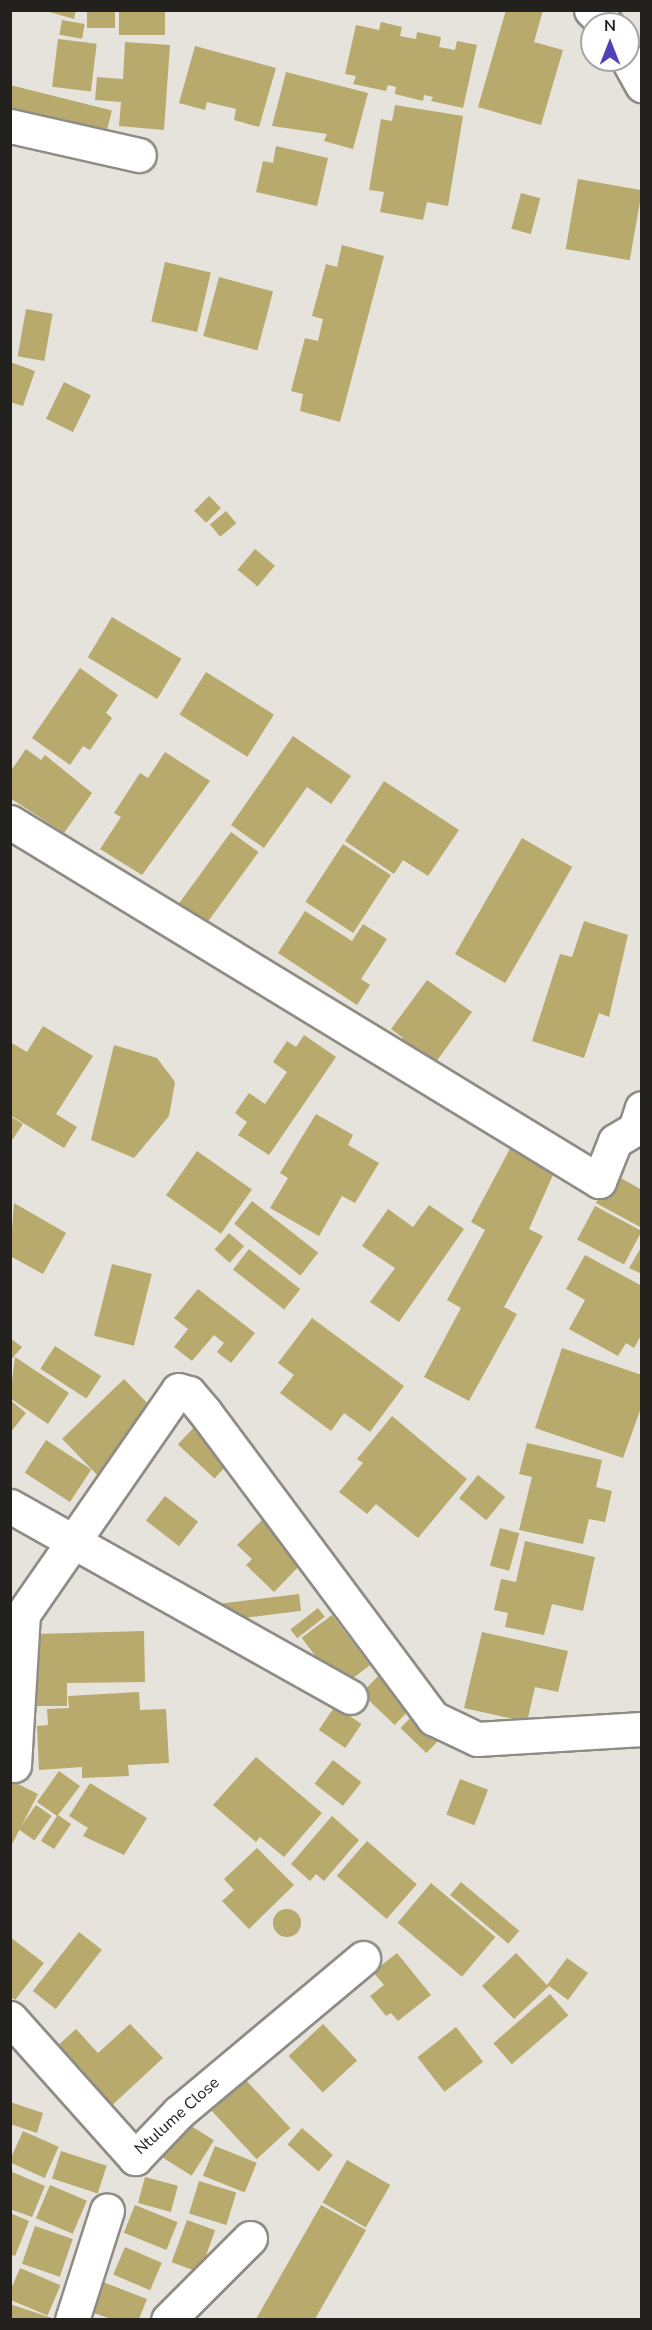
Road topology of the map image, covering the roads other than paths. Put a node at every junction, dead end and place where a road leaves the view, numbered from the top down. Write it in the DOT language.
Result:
graph roads {
  1 [pos="10,126"];
  2 [pos="139,155"];
  3 [pos="10,822"];
  4 [pos="640,1122"];
  5 [pos="10,1506"];
  6 [pos="72,1540"];
  7 [pos="350,1696"];
  8 [pos="642,1729"];
  9 [pos="14,1765"];
  10 [pos="363,1958"];
  11 [pos="10,2018"];
  12 [pos="107,2210"];
  13 [pos="250,2238"];
  14 [pos="72,2319"];
  15 [pos="168,2319"];
  1 -- 2 [label="street"];
  3 -- 4 [label="street"];
  5 -- 6 [label="street"];
  6 -- 7 [label="street"];
  6 -- 8 [label="street"];
  6 -- 9 [label="street"];
  10 -- 11 [label="street, Ntulume Close"];
  12 -- 14 [label="street"];
  13 -- 15 [label="street"];
}
